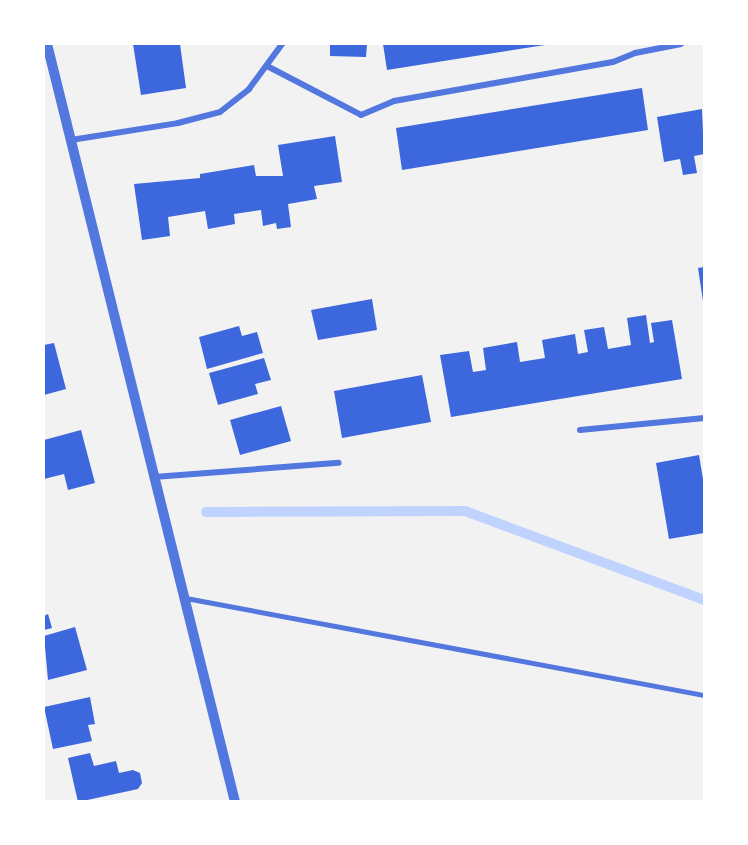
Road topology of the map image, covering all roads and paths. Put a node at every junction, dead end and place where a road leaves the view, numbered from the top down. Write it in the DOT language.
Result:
graph roads {
  1 [pos="47,44"];
  2 [pos="282,44"];
  3 [pos="681,44"];
  4 [pos="267,66"];
  5 [pos="71,140"];
  6 [pos="705,417"];
  7 [pos="580,430"];
  8 [pos="338,463"];
  9 [pos="154,477"];
  10 [pos="184,597"];
  11 [pos="705,695"];
  12 [pos="234,801"];
  1 -- 5 [label="street"];
  2 -- 4 [label="street"];
  3 -- 4 [label="street"];
  4 -- 5 [label="street"];
  5 -- 9 [label="street"];
  6 -- 7 [label="street"];
  8 -- 9 [label="street"];
  9 -- 10 [label="street"];
  10 -- 11 [label="lane"];
  10 -- 12 [label="street"];
}
